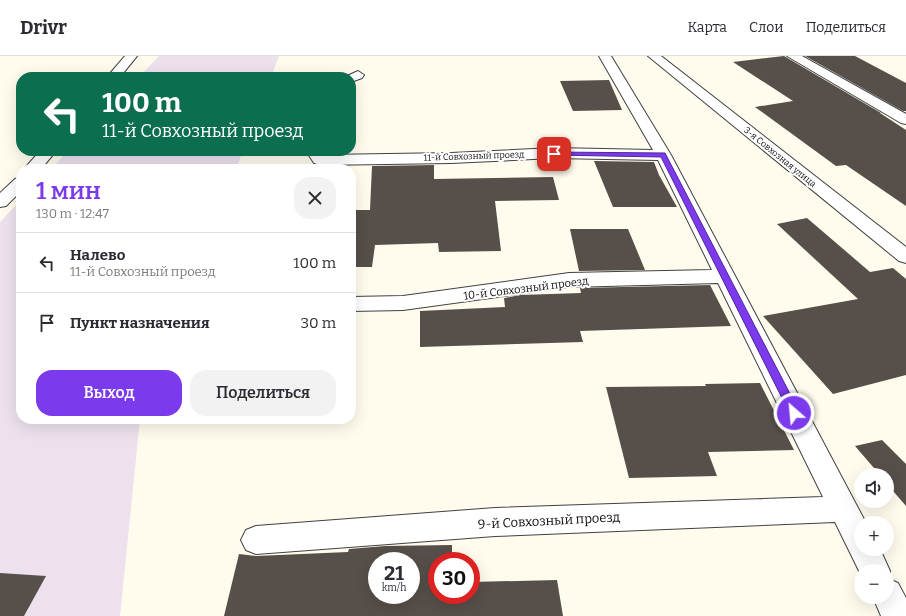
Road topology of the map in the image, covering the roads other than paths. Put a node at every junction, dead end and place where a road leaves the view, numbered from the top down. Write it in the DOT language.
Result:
graph roads {
  1 [pos="131,56"];
  2 [pos="605,56"];
  3 [pos="654,56"];
  4 [pos="793,56"];
  5 [pos="117,72"];
  6 [pos="906,120"];
  7 [pos="663,155"];
  8 [pos="44,156"];
  9 [pos="317,156"];
  10 [pos="36,164"];
  11 [pos="16,187"];
  12 [pos="0,202"];
  13 [pos="906,257"];
  14 [pos="724,276"];
  15 [pos="356,304"];
  16 [pos="843,508"];
  17 [pos="854,529"];
  18 [pos="256,540"];
  19 [pos="892,604"];
  20 [pos="898,616"];
  1 -- 5 [label="street"];
  2 -- 7 [label="street"];
  3 -- 13 [label="street, 3-я Совхозная улица"];
  4 -- 6 [label="street"];
  7 -- 9 [label="street, 11-й Совхозный проезд"];
  7 -- 14 [label="street"];
  8 -- 10 [label="street"];
  11 -- 12 [label="street"];
  14 -- 15 [label="street, 10-й Совхозный проезд"];
  14 -- 16 [label="street"];
  16 -- 17 [label="street"];
  16 -- 18 [label="street, 9-й Совхозный проезд"];
  19 -- 20 [label="street"];
}
